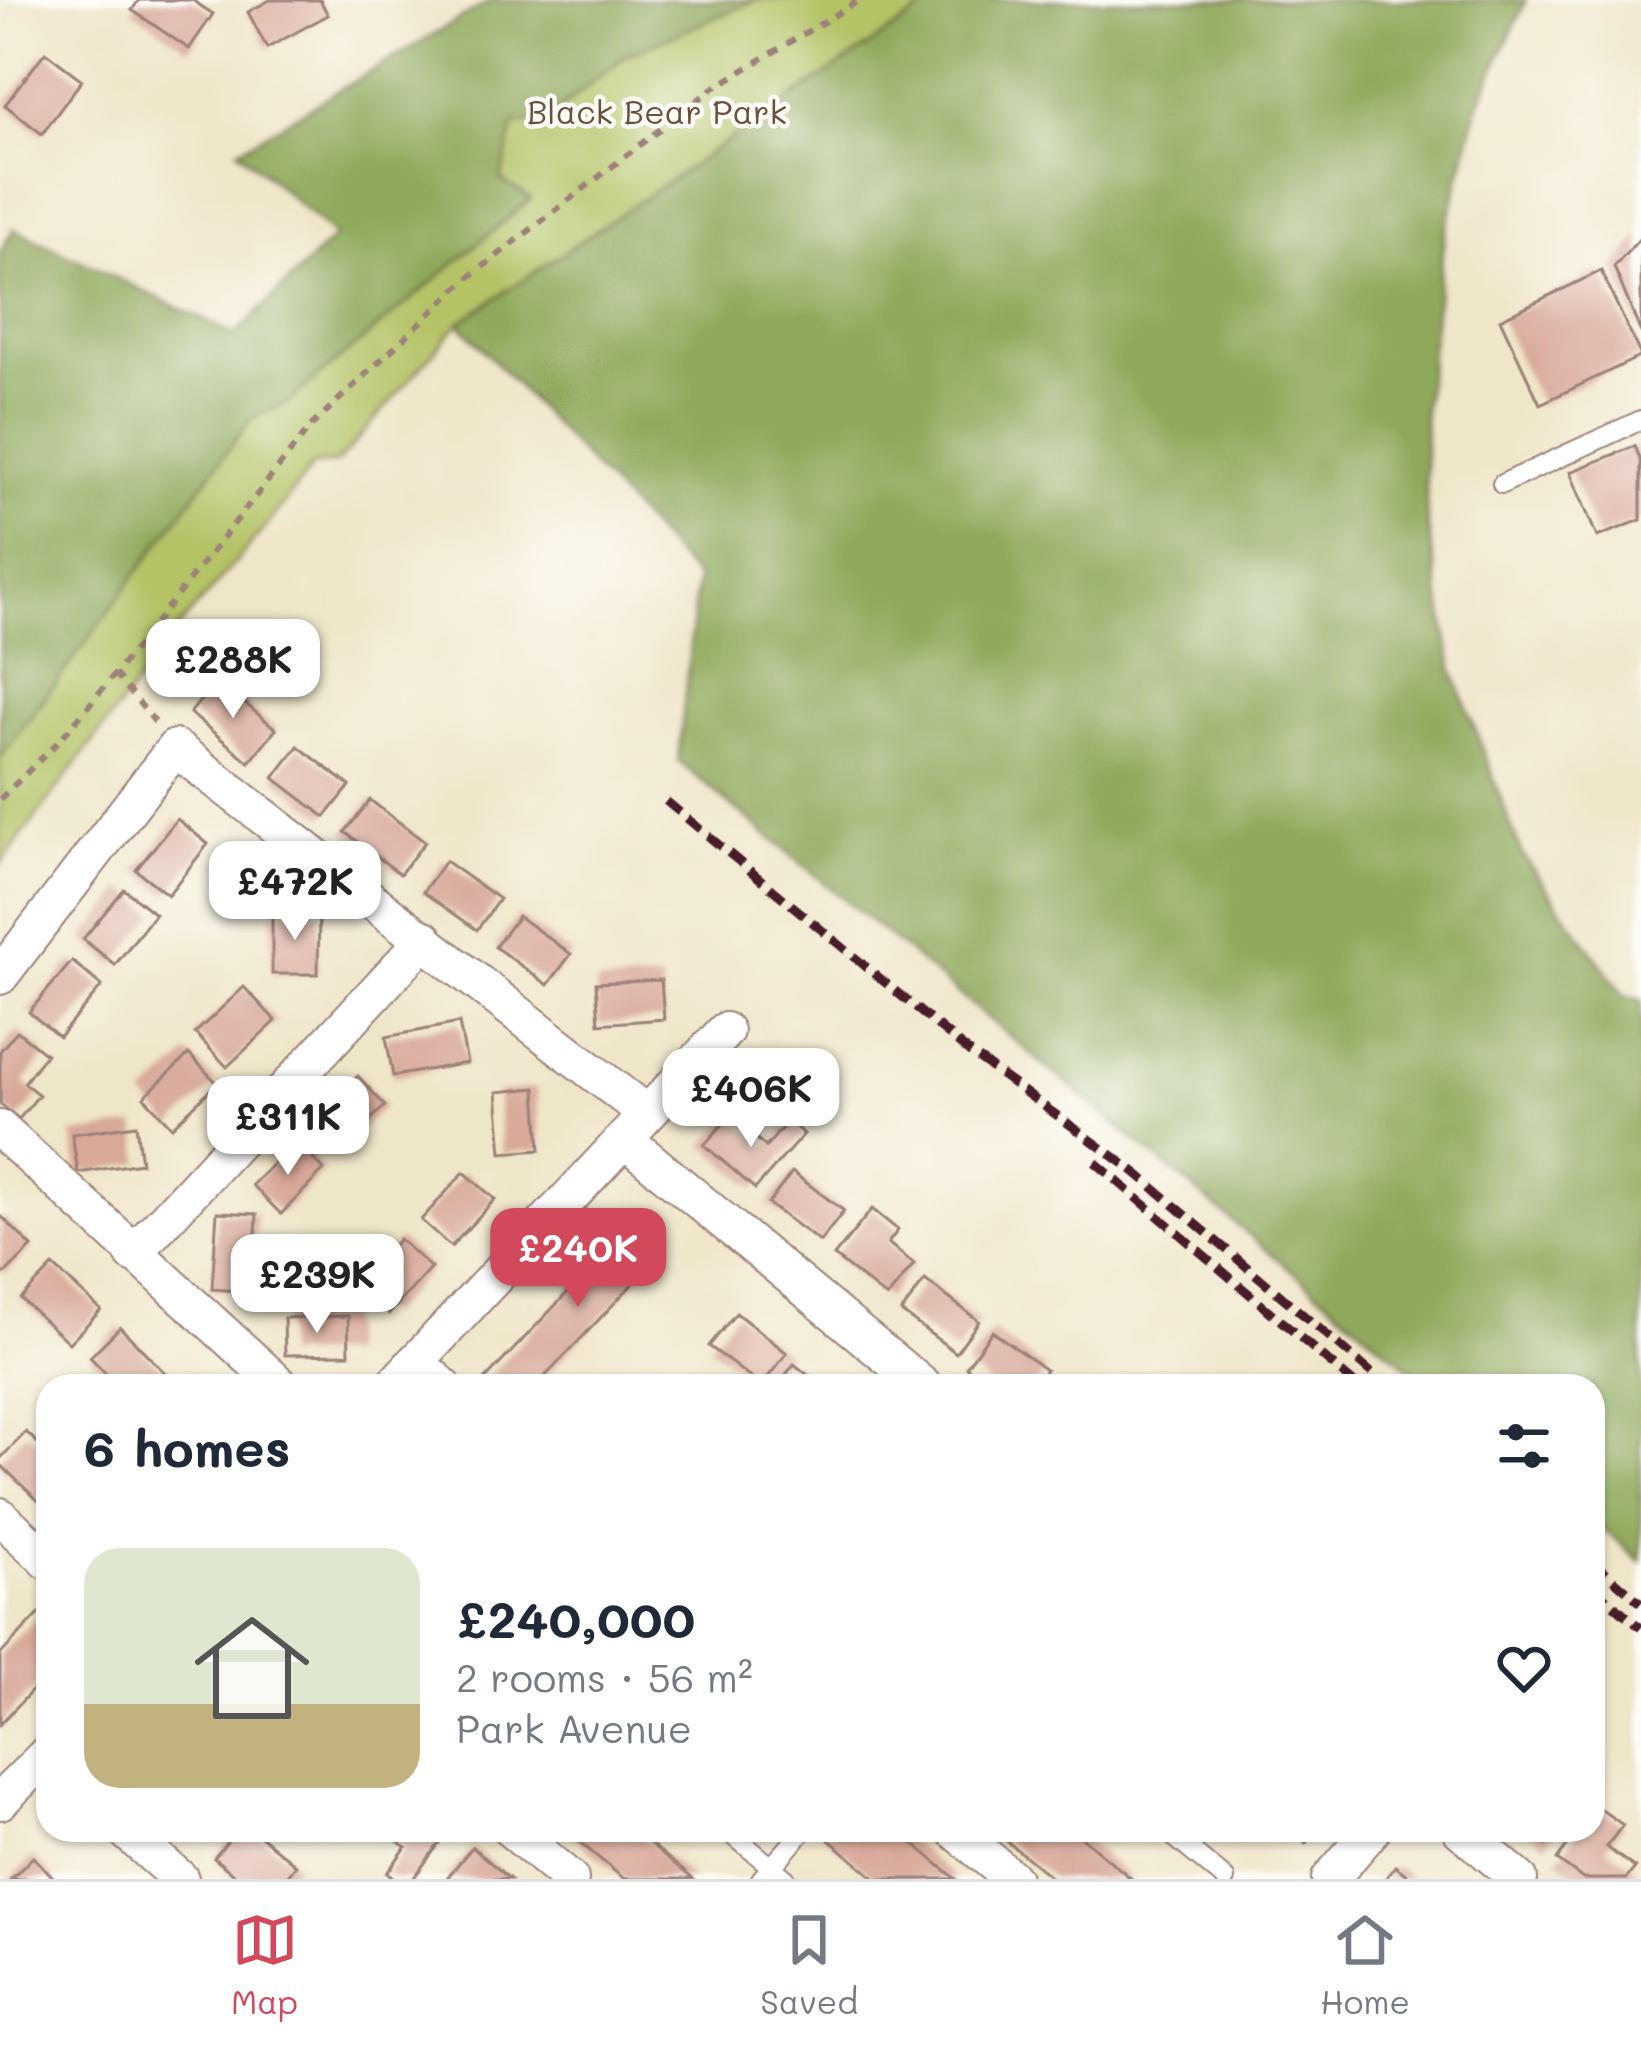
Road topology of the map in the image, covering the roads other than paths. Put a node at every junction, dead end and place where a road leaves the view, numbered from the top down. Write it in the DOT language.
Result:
graph roads {
  1 [pos="1641,420"];
  2 [pos="1502,484"];
  3 [pos="425,939"];
  4 [pos="0,976"];
  5 [pos="724,1031"];
  6 [pos="636,1126"];
  7 [pos="0,1129"];
  8 [pos="133,1254"];
  9 [pos="268,1374"];
  10 [pos="420,1374"];
  11 [pos="910,1374"];
  12 [pos="6,1534"];
  13 [pos="36,1553"];
  14 [pos="36,1767"];
  15 [pos="0,1801"];
  16 [pos="138,1842"];
  17 [pos="526,1842"];
  18 [pos="739,1842"];
  19 [pos="796,1842"];
  20 [pos="970,1842"];
  21 [pos="1181,1842"];
  22 [pos="1362,1842"];
  23 [pos="1475,1842"];
  24 [pos="773,1875"];
  25 [pos="180,1879"];
  26 [pos="570,1879"];
  27 [pos="1012,1879"];
  28 [pos="1226,1879"];
  29 [pos="1330,1879"];
  30 [pos="1519,1879"];
  1 -- 2 [label="lane"];
  3 -- 4 [label="street"];
  3 -- 6 [label="street"];
  3 -- 8 [label="street"];
  5 -- 6 [label="street"];
  6 -- 10 [label="street"];
  6 -- 11 [label="street"];
  7 -- 8 [label="street"];
  8 -- 9 [label="street"];
  12 -- 13 [label="street"];
  14 -- 15 [label="street"];
  16 -- 25 [label="street"];
  17 -- 26 [label="street"];
  18 -- 24 [label="lane"];
  19 -- 24 [label="lane"];
  20 -- 27 [label="street"];
  21 -- 28 [label="lane"];
  22 -- 29 [label="street"];
  23 -- 30 [label="street"];
}
